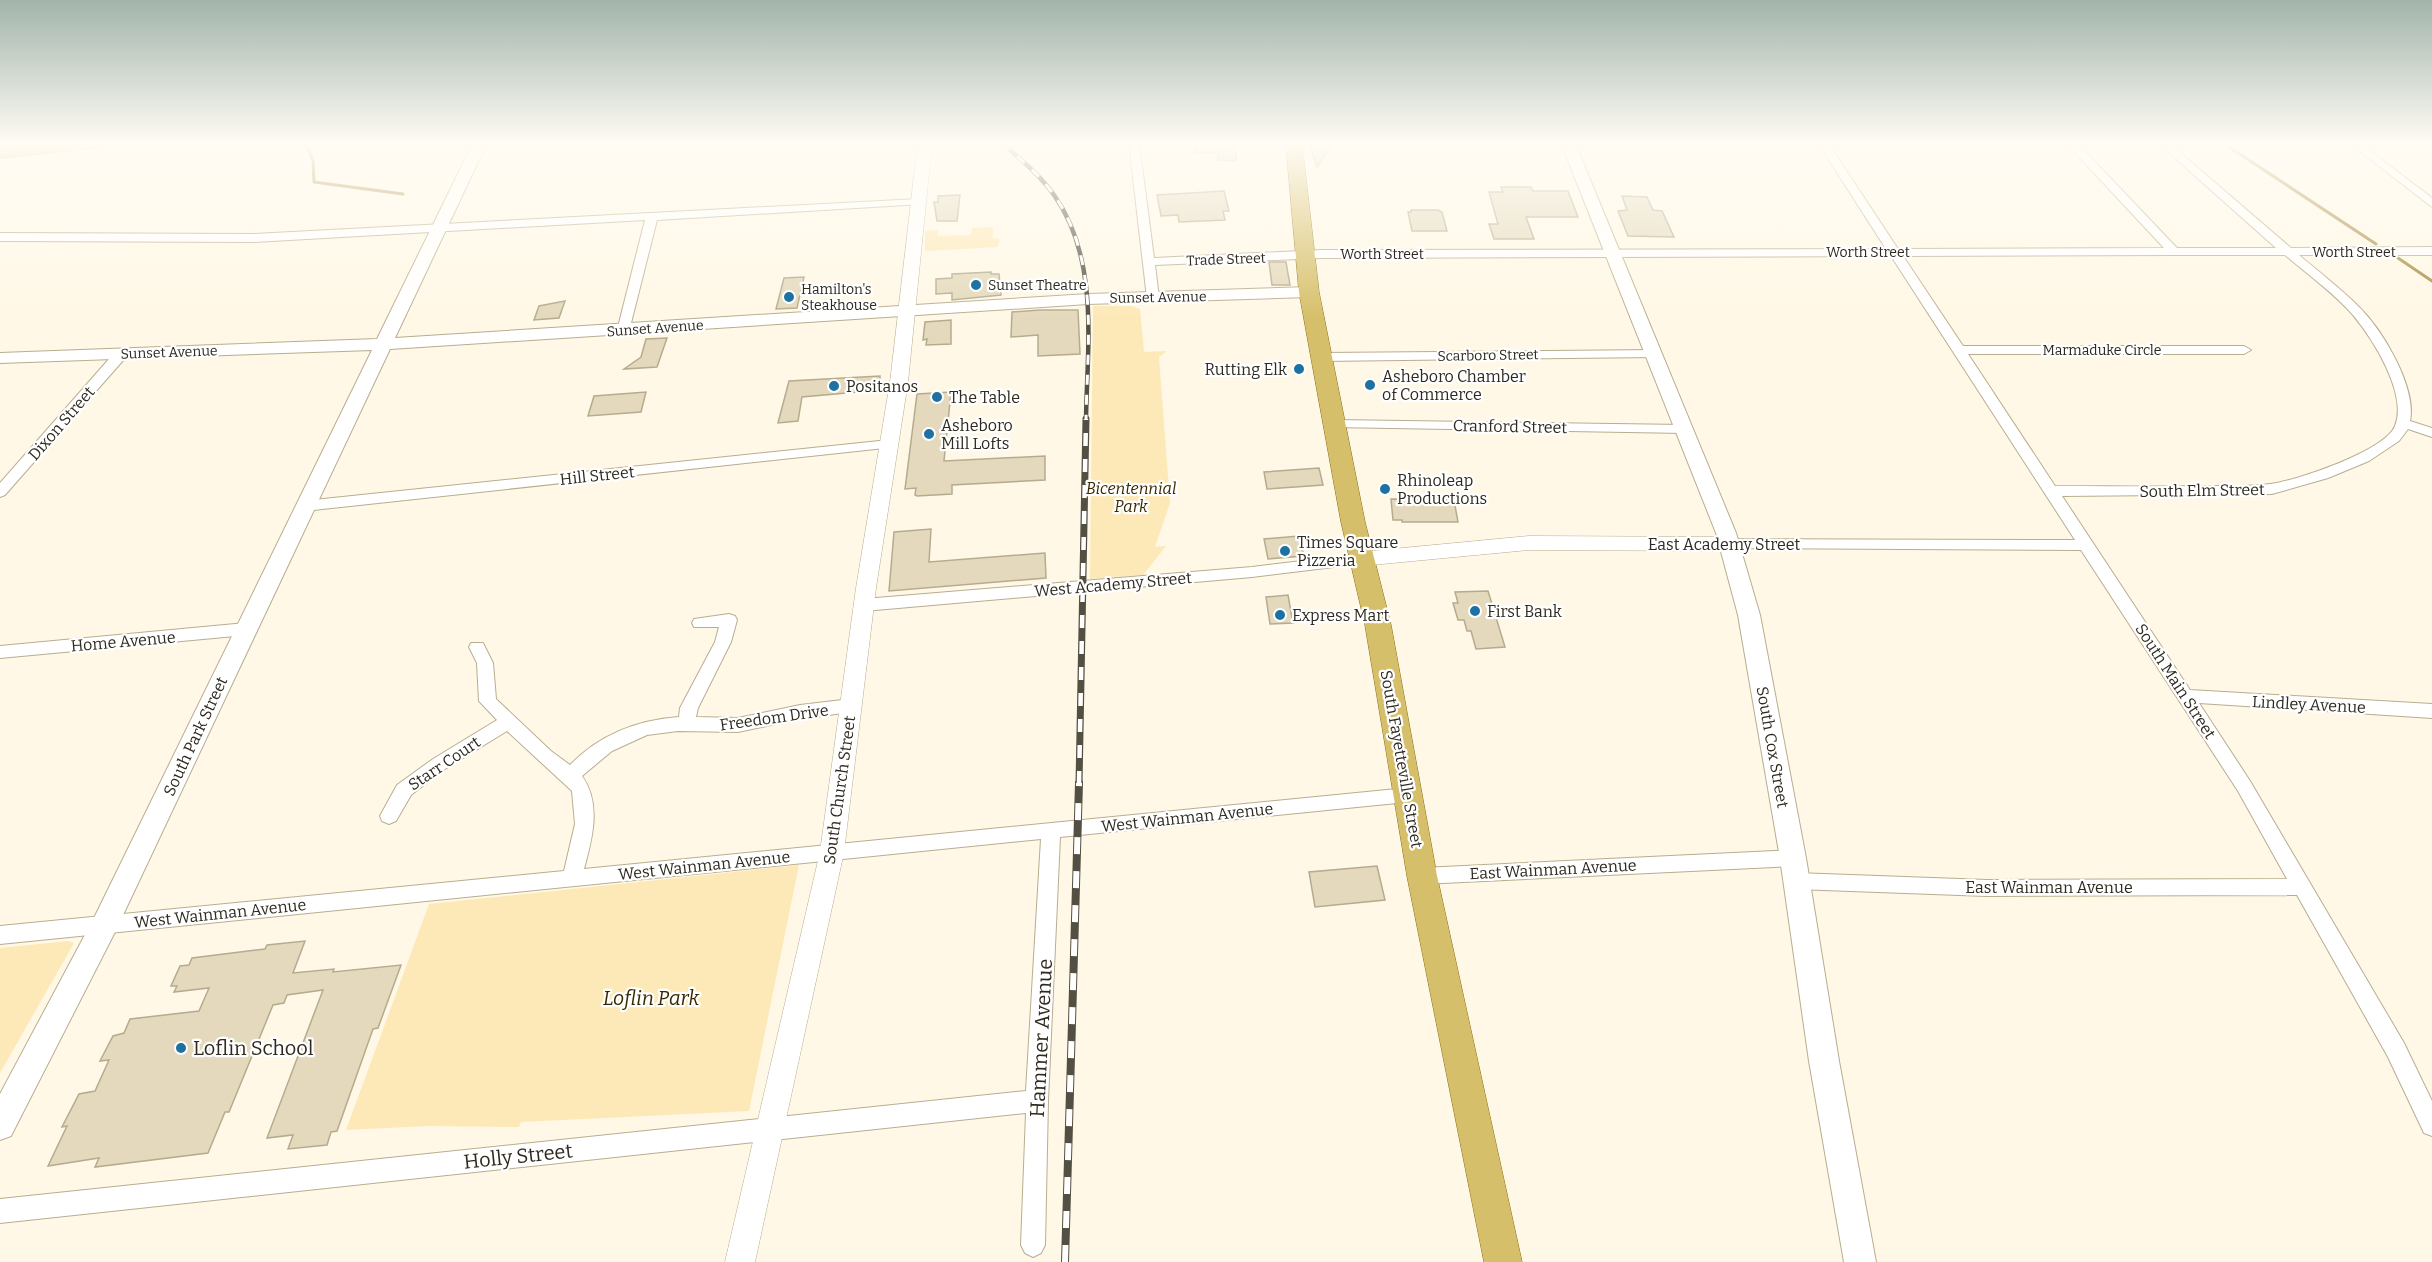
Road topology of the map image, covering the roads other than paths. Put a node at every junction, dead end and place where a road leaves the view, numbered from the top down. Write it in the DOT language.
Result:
graph roads {
  1 [pos="451,202"];
  2 [pos="918,202"];
  3 [pos="1141,202"];
  4 [pos="1299,202"];
  5 [pos="1592,202"];
  6 [pos="1862,202"];
  7 [pos="2127,202"];
  8 [pos="2231,202"];
  9 [pos="652,216"];
  10 [pos="438,229"];
  11 [pos="0,237"];
  12 [pos="2432,251"];
  13 [pos="1612,252"];
  14 [pos="1896,252"];
  15 [pos="2174,252"];
  16 [pos="2288,252"];
  17 [pos="1304,256"];
  18 [pos="1148,262"];
  19 [pos="1309,292"];
  20 [pos="1153,298"];
  21 [pos="906,312"];
  22 [pos="623,331"];
  23 [pos="382,344"];
  24 [pos="1960,350"];
  25 [pos="2244,350"];
  26 [pos="121,354"];
  27 [pos="1654,354"];
  28 [pos="1322,357"];
  29 [pos="0,358"];
  30 [pos="2403,423"];
  31 [pos="1335,424"];
  32 [pos="1685,429"];
  33 [pos="2432,433"];
  34 [pos="889,444"];
  35 [pos="2053,491"];
  36 [pos="0,492"];
  37 [pos="304,506"];
  38 [pos="1729,544"];
  39 [pos="2088,545"];
  40 [pos="1361,559"];
  41 [pos="864,605"];
  42 [pos="700,623"];
  43 [pos="246,629"];
  44 [pos="477,647"];
  45 [pos="0,652"];
  46 [pos="2187,696"];
  47 [pos="851,706"];
  48 [pos="2432,711"];
  49 [pos="509,721"];
  50 [pos="686,724"];
  51 [pos="570,777"];
  52 [pos="1407,795"];
  53 [pos="389,816"];
  54 [pos="1051,831"];
  55 [pos="832,852"];
  56 [pos="1794,869"];
  57 [pos="1422,876"];
  58 [pos="571,878"];
  59 [pos="2302,887"];
  60 [pos="105,924"];
  61 [pos="0,935"];
  62 [pos="1037,1101"];
  63 [pos="0,1125"];
  64 [pos="2432,1125"];
  65 [pos="769,1129"];
  66 [pos="0,1211"];
  67 [pos="1033,1245"];
  68 [pos="740,1262"];
  69 [pos="1503,1262"];
  70 [pos="1860,1262"];
  1 -- 10 [label="main road, South Park Street"];
  2 -- 9 [label="street"];
  2 -- 21 [label="street, South Church Street"];
  3 -- 18 [label="street"];
  4 -- 17 [label="main road, South Fayetteville Street"];
  5 -- 13 [label="main road, South Cox Street"];
  6 -- 14 [label="street, South Main Street"];
  7 -- 15 [label="street"];
  8 -- 16 [label="street"];
  9 -- 10 [label="street"];
  9 -- 22 [label="street"];
  10 -- 11 [label="street"];
  10 -- 23 [label="main road, South Park Street"];
  12 -- 16 [label="street, Worth Street"];
  13 -- 14 [label="street, Worth Street"];
  13 -- 17 [label="street, Worth Street"];
  13 -- 27 [label="main road, South Cox Street"];
  14 -- 15 [label="street, Worth Street"];
  14 -- 24 [label="street, South Main Street"];
  15 -- 16 [label="street, Worth Street"];
  16 -- 30 [label="street"];
  17 -- 18 [label="street, Trade Street"];
  17 -- 19 [label="main road, South Fayetteville Street"];
  18 -- 20 [label="street"];
  19 -- 20 [label="main road, Sunset Avenue"];
  19 -- 28 [label="main road, South Fayetteville Street"];
  20 -- 21 [label="main road, Sunset Avenue"];
  21 -- 22 [label="main road, Sunset Avenue"];
  21 -- 34 [label="street, South Church Street"];
  22 -- 23 [label="main road, Sunset Avenue"];
  23 -- 26 [label="main road, Sunset Avenue"];
  23 -- 37 [label="main road, South Park Street"];
  24 -- 25 [label="street, Marmaduke Circle"];
  24 -- 35 [label="street, South Main Street"];
  26 -- 29 [label="main road, Sunset Avenue"];
  26 -- 36 [label="street, Dixon Street"];
  27 -- 28 [label="street, Scarboro Street"];
  27 -- 32 [label="main road, South Cox Street"];
  28 -- 31 [label="main road, South Fayetteville Street"];
  30 -- 33 [label="street"];
  30 -- 35 [label="street, South Elm Street"];
  31 -- 32 [label="street, Cranford Street"];
  31 -- 40 [label="main road, South Fayetteville Street"];
  32 -- 38 [label="main road, South Cox Street"];
  34 -- 37 [label="street, Hill Street"];
  34 -- 41 [label="street, South Church Street"];
  35 -- 39 [label="street, South Main Street"];
  37 -- 43 [label="main road, South Park Street"];
  38 -- 39 [label="street, East Academy Street"];
  38 -- 40 [label="street, East Academy Street"];
  38 -- 56 [label="main road, South Cox Street"];
  39 -- 46 [label="street, South Main Street"];
  40 -- 41 [label="street, West Academy Street"];
  40 -- 52 [label="main road, South Fayetteville Street"];
  41 -- 47 [label="street, South Church Street"];
  42 -- 50 [label="street"];
  43 -- 45 [label="street, Home Avenue"];
  43 -- 60 [label="main road, South Park Street"];
  44 -- 49 [label="street"];
  46 -- 48 [label="street, Lindley Avenue"];
  46 -- 59 [label="street, South Main Street"];
  47 -- 50 [label="street, Freedom Drive"];
  47 -- 55 [label="street, South Church Street"];
  49 -- 51 [label="street"];
  49 -- 53 [label="street, Starr Court"];
  50 -- 51 [label="street, Freedom Drive"];
  51 -- 58 [label="street"];
  52 -- 54 [label="street, West Wainman Avenue"];
  52 -- 57 [label="main road, South Fayetteville Street"];
  54 -- 55 [label="street, West Wainman Avenue"];
  54 -- 62 [label="street, Hammer Avenue"];
  55 -- 58 [label="street, West Wainman Avenue"];
  55 -- 65 [label="street, South Church Street"];
  56 -- 57 [label="street, East Wainman Avenue"];
  56 -- 59 [label="street, East Wainman Avenue"];
  56 -- 70 [label="main road, South Cox Street"];
  57 -- 69 [label="main road, South Fayetteville Street"];
  58 -- 60 [label="street, West Wainman Avenue"];
  59 -- 64 [label="street, South Main Street"];
  60 -- 61 [label="street, West Wainman Avenue"];
  60 -- 63 [label="main road, South Park Street"];
  62 -- 65 [label="street, Holly Street"];
  62 -- 67 [label="street, Hammer Avenue"];
  65 -- 66 [label="street, Holly Street"];
  65 -- 68 [label="street, South Church Street"];
}
